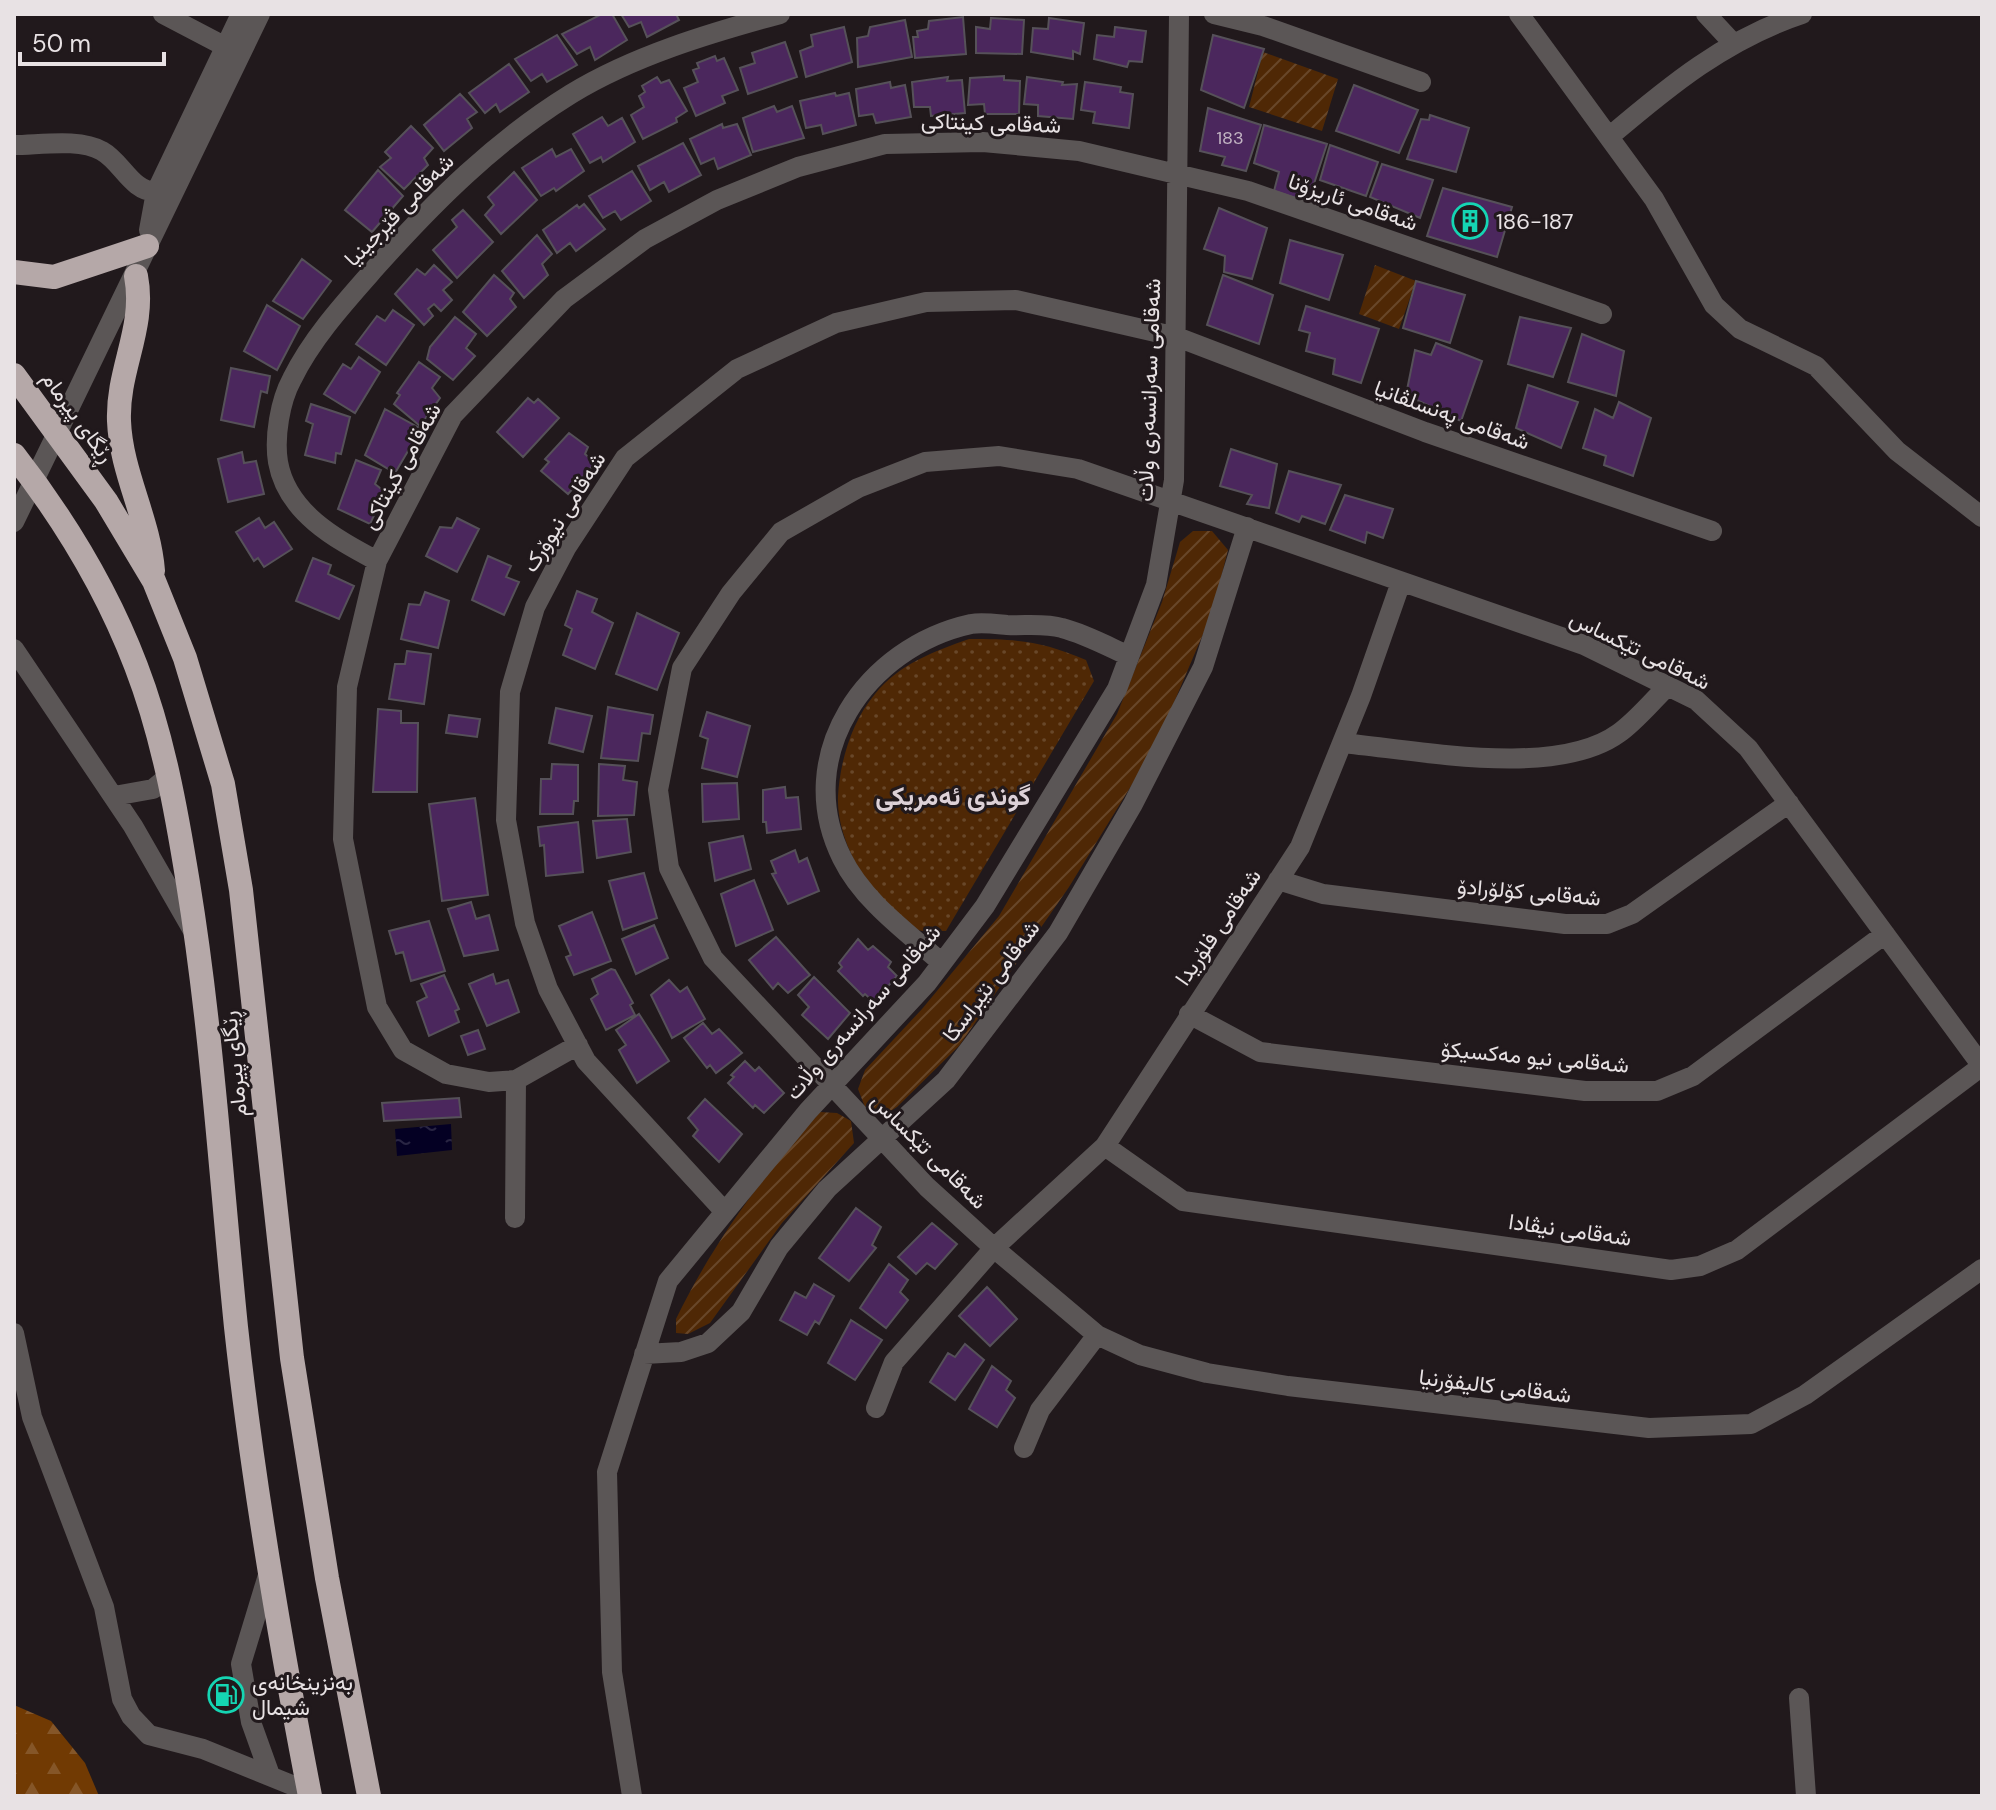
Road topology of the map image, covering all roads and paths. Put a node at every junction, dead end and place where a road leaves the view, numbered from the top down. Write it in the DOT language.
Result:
graph roads {
  1 [pos="163,14"];
  2 [pos="241,14"];
  3 [pos="260,14"];
  4 [pos="780,14"];
  5 [pos="1179,14"];
  6 [pos="1214,14"];
  7 [pos="1519,14"];
  8 [pos="1706,14"];
  9 [pos="1802,14"];
  10 [pos="1733,43"];
  11 [pos="226,47"];
  12 [pos="1421,82"];
  13 [pos="1609,137"];
  14 [pos="14,145"];
  15 [pos="1177,173"];
  16 [pos="156,192"];
  17 [pos="147,246"];
  18 [pos="14,272"];
  19 [pos="136,276"];
  20 [pos="1602,314"];
  21 [pos="1177,337"];
  22 [pos="14,375"];
  23 [pos="14,455"];
  24 [pos="1171,500"];
  25 [pos="1982,517"];
  26 [pos="14,522"];
  27 [pos="1247,527"];
  28 [pos="1712,531"];
  29 [pos="377,561"];
  30 [pos="154,581"];
  31 [pos="1401,582"];
  32 [pos="14,649"];
  33 [pos="1129,656"];
  34 [pos="1668,686"];
  35 [pos="1342,743"];
  36 [pos="169,776"];
  37 [pos="114,796"];
  38 [pos="1789,803"];
  39 [pos="1278,880"];
  40 [pos="1885,934"];
  41 [pos="197,939"];
  42 [pos="942,963"];
  43 [pos="1189,1014"];
  44 [pos="578,1045"];
  45 [pos="1982,1066"];
  46 [pos="516,1080"];
  47 [pos="831,1086"];
  48 [pos="881,1139"];
  49 [pos="1105,1146"];
  50 [pos="725,1212"];
  51 [pos="515,1218"];
  52 [pos="994,1248"];
  53 [pos="1982,1269"];
  54 [pos="14,1333"];
  55 [pos="1097,1335"];
  56 [pos="644,1354"];
  57 [pos="876,1408"];
  58 [pos="1024,1448"];
  59 [pos="269,1570"];
  60 [pos="1799,1698"];
  61 [pos="270,1775"];
  62 [pos="310,1794"];
  63 [pos="369,1796"];
  64 [pos="632,1796"];
  65 [pos="1806,1796"];
  1 -- 11 [label="street"];
  2 -- 11 [label="street"];
  3 -- 17 [label="street"];
  4 -- 29 [label="street, شەقامی ڤێرجینیا"];
  5 -- 15 [label="street, شەقامی سەرانسەری وڵات"];
  6 -- 12 [label="street"];
  7 -- 13 [label="street"];
  8 -- 10 [label="street"];
  9 -- 10 [label="street"];
  10 -- 13 [label="street"];
  11 -- 16 [label="street"];
  13 -- 25 [label="street"];
  14 -- 16 [label="street"];
  15 -- 20 [label="street, شەقامی ئاریزۆنا"];
  15 -- 21 [label="street, شەقامی سەرانسەری وڵات"];
  15 -- 29 [label="street, شەقامی کینتاکی"];
  16 -- 17 [label="street"];
  17 -- 18 [label="highway"];
  17 -- 19 [label="street"];
  19 -- 26 [label="street"];
  19 -- 30 [label="highway"];
  21 -- 24 [label="street, شەقامی سەرانسەری وڵات"];
  21 -- 28 [label="street, شەقامی پەنسلڤانیا"];
  21 -- 44 [label="street, شەقامی نیوۆرک"];
  22 -- 30 [label="highway, ڕێگای پیرمام"];
  23 -- 36 [label="highway, ڕێگای پیرمام"];
  24 -- 27 [label="street, شەقامی تێکساس"];
  24 -- 33 [label="street, شەقامی سەرانسەری وڵات"];
  24 -- 47 [label="street, شەقامی تێکساس"];
  27 -- 31 [label="street, شەقامی تێکساس"];
  27 -- 48 [label="street, شەقامی نێبراسکا"];
  29 -- 46 [label="street, شەقامی کینتاکی"];
  30 -- 63 [label="highway, ڕێگای پیرمام"];
  31 -- 34 [label="street, شەقامی تێکساس"];
  31 -- 35 [label="street, شەقامی فلۆریدا"];
  32 -- 37 [label="street"];
  33 -- 42 [label="street, شەقامی سەرانسەری وڵات"];
  33 -- 42 [label="street"];
  34 -- 35 [label="street"];
  34 -- 38 [label="street, شەقامی تێکساس"];
  35 -- 39 [label="street, شەقامی فلۆریدا"];
  36 -- 37 [label="street"];
  36 -- 41 [label="highway, ڕێگای پیرمام"];
  37 -- 41 [label="street"];
  38 -- 39 [label="street, شەقامی کۆلۆرادۆ"];
  38 -- 40 [label="street, شەقامی تێکساس"];
  39 -- 43 [label="street, شەقامی فلۆریدا"];
  40 -- 43 [label="street, شەقامی نیو مەکسیکۆ"];
  40 -- 45 [label="street, شەقامی تێکساس"];
  41 -- 59 [label="highway, ڕێگای پیرمام"];
  42 -- 47 [label="street, شەقامی سەرانسەری وڵات"];
  43 -- 49 [label="street, شەقامی فلۆریدا"];
  44 -- 46 [label="street, شەقامی کینتاکی"];
  44 -- 50 [label="street, شەقامی نیوۆرک"];
  45 -- 49 [label="street, شەقامی نیڤادا"];
  46 -- 51 [label="street"];
  47 -- 48 [label="street, شەقامی تێکساس"];
  47 -- 50 [label="street, شەقامی سەرانسەری وڵات"];
  48 -- 52 [label="street, شەقامی تێکساس"];
  48 -- 56 [label="street, شەقامی نێبراسکا"];
  49 -- 52 [label="street, شەقامی فلۆریدا"];
  50 -- 56 [label="street, شەقامی سەرانسەری وڵات"];
  52 -- 55 [label="street, شەقامی کالیفۆرنیا"];
  52 -- 57 [label="street, شەقامی فلۆریدا"];
  53 -- 55 [label="street, شەقامی کالیفۆرنیا"];
  54 -- 61 [label="street"];
  55 -- 58 [label="street"];
  56 -- 64 [label="street, شەقامی سەرانسەری وڵات"];
  59 -- 61 [label="street"];
  59 -- 62 [label="highway, ڕێگای پیرمام"];
  60 -- 65 [label="street"];
  61 -- 62 [label="street"];
}
